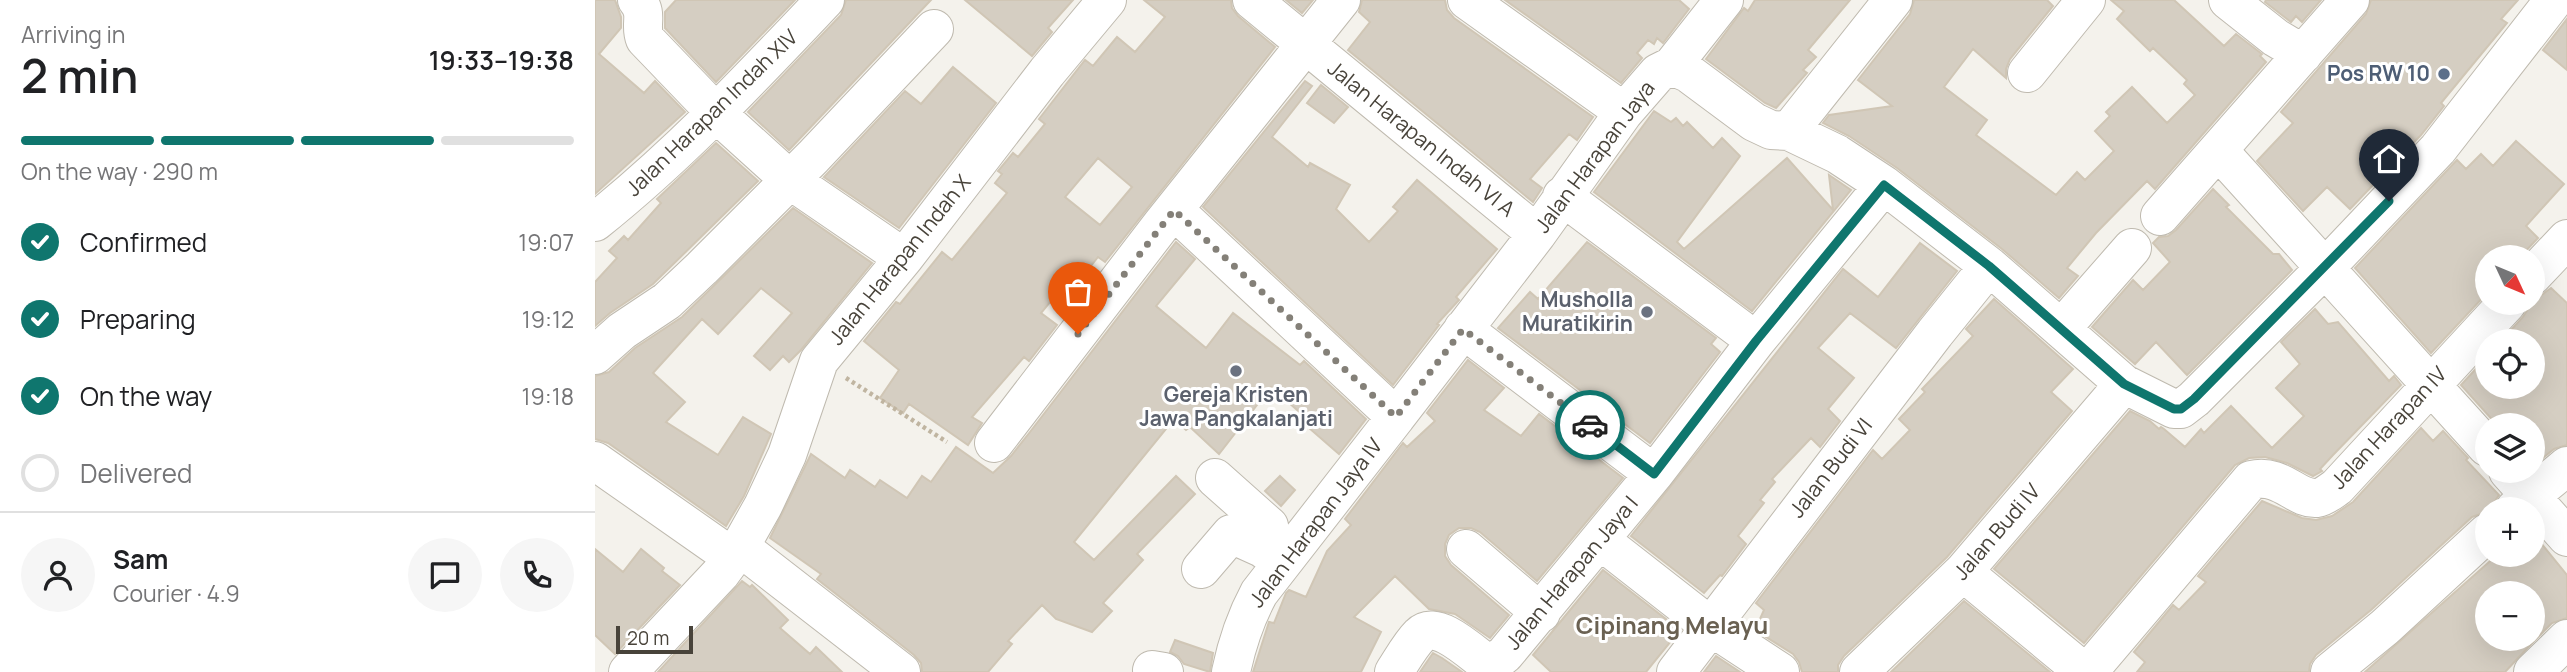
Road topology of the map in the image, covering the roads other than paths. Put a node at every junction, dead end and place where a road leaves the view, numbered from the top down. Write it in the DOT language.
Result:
graph roads {
  1 [pos="637,0"];
  2 [pos="825,0"];
  3 [pos="1108,0"];
  4 [pos="1252,0"];
  5 [pos="1341,0"];
  6 [pos="1724,0"];
  7 [pos="1892,0"];
  8 [pos="2086,0"];
  9 [pos="2228,0"];
  10 [pos="2350,0"];
  11 [pos="2554,0"];
  12 [pos="1487,6"];
  13 [pos="934,29"];
  14 [pos="1306,44"];
  15 [pos="2303,54"];
  16 [pos="1672,66"];
  17 [pos="2027,73"];
  18 [pos="1624,112"];
  19 [pos="717,114"];
  20 [pos="1789,131"];
  21 [pos="2218,150"];
  22 [pos="790,180"];
  23 [pos="1884,185"];
  24 [pos="1562,196"];
  25 [pos="1174,210"];
  26 [pos="2160,216"];
  27 [pos="595,222"];
  28 [pos="1537,234"];
  29 [pos="2567,239"];
  30 [pos="2133,248"];
  31 [pos="904,258"];
  32 [pos="2545,262"];
  33 [pos="1989,266"];
  34 [pos="2325,268"];
  35 [pos="2496,315"];
  36 [pos="1463,329"];
  37 [pos="2061,329"];
  38 [pos="1756,341"];
  39 [pos="595,355"];
  40 [pos="2124,384"];
  41 [pos="2430,385"];
  42 [pos="1396,417"];
  43 [pos="2475,434"];
  44 [pos="994,443"];
  45 [pos="595,461"];
  46 [pos="2567,466"];
  47 [pos="1654,474"];
  48 [pos="1215,478"];
  49 [pos="2518,492"];
  50 [pos="2567,537"];
  51 [pos="1600,540"];
  52 [pos="2475,544"];
  53 [pos="1466,549"];
  54 [pos="736,552"];
  55 [pos="1272,555"];
  56 [pos="1201,569"];
  57 [pos="1963,572"];
  58 [pos="1541,613"];
  59 [pos="1710,626"];
  60 [pos="2567,639"];
  61 [pos="631,671"];
  62 [pos="901,672"];
  63 [pos="1231,672"];
  64 [pos="1394,672"];
  65 [pos="1676,672"];
  66 [pos="1780,672"];
  67 [pos="1859,672"];
  68 [pos="2086,672"];
  69 [pos="2330,672"];
  70 [pos="2533,672"];
  1 -- 19 [label="street"];
  2 -- 19 [label="street, Jalan Harapan Indah XIV"];
  3 -- 31 [label="street, Jalan Harapan Indah X"];
  4 -- 14 [label="street, Jalan Harapan Indah VI A"];
  5 -- 14 [label="street"];
  6 -- 16 [label="street"];
  7 -- 20 [label="street"];
  8 -- 17 [label="street"];
  9 -- 15 [label="street"];
  10 -- 15 [label="street"];
  11 -- 34 [label="street"];
  12 -- 18 [label="street"];
  13 -- 22 [label="street"];
  14 -- 25 [label="street"];
  14 -- 28 [label="street, Jalan Harapan Indah VI A"];
  15 -- 21 [label="street"];
  16 -- 18 [label="street, Jalan Harapan Jaya"];
  16 -- 20 [label="street, Jalan Harapan Jaya"];
  18 -- 24 [label="street, Jalan Harapan Jaya"];
  19 -- 22 [label="street"];
  19 -- 27 [label="street, Jalan Harapan Indah XIV"];
  20 -- 23 [label="street, Jalan Harapan Jaya"];
  21 -- 26 [label="street"];
  21 -- 34 [label="street"];
  22 -- 31 [label="street"];
  22 -- 39 [label="street"];
  23 -- 33 [label="street, Jalan Harapan Jaya"];
  23 -- 38 [label="street, Jalan Harapan Jaya I"];
  24 -- 28 [label="street, Jalan Harapan Jaya"];
  24 -- 38 [label="street"];
  25 -- 42 [label="street"];
  25 -- 44 [label="street"];
  28 -- 36 [label="street, Jalan Harapan Jaya"];
  29 -- 32 [label="street"];
  30 -- 37 [label="street"];
  31 -- 54 [label="street, Jalan Harapan Indah X"];
  33 -- 37 [label="street, Jalan Harapan Jaya"];
  33 -- 59 [label="street, Jalan Budi VI"];
  34 -- 40 [label="street, Jalan Harapan Jaya"];
  34 -- 41 [label="street"];
  35 -- 41 [label="street, Jalan Harapan IV"];
  36 -- 42 [label="street, Jalan Harapan Jaya"];
  36 -- 47 [label="street"];
  37 -- 40 [label="street, Jalan Harapan Jaya"];
  38 -- 47 [label="street, Jalan Harapan Jaya I"];
  40 -- 57 [label="street, Jalan Budi IV"];
  41 -- 43 [label="street"];
  41 -- 68 [label="street, Jalan Harapan IV"];
  42 -- 55 [label="street, Jalan Harapan Jaya IV"];
  45 -- 54 [label="street"];
  46 -- 49 [label="street"];
  47 -- 51 [label="street, Jalan Harapan Jaya I"];
  48 -- 55 [label="street"];
  49 -- 50 [label="street"];
  51 -- 58 [label="street, Jalan Harapan Jaya I"];
  51 -- 59 [label="street"];
  52 -- 69 [label="street"];
  53 -- 58 [label="street"];
  54 -- 61 [label="street, Jalan Harapan Indah X"];
  54 -- 62 [label="street"];
  55 -- 56 [label="street"];
  55 -- 63 [label="street, Jalan Harapan Jaya IV"];
  57 -- 67 [label="street, Jalan Budi IV"];
  57 -- 68 [label="street"];
  58 -- 64 [label="street, Jalan Harapan Jaya I"];
  59 -- 65 [label="street, Jalan Budi VI"];
  59 -- 66 [label="street"];
  60 -- 70 [label="street"];
}
